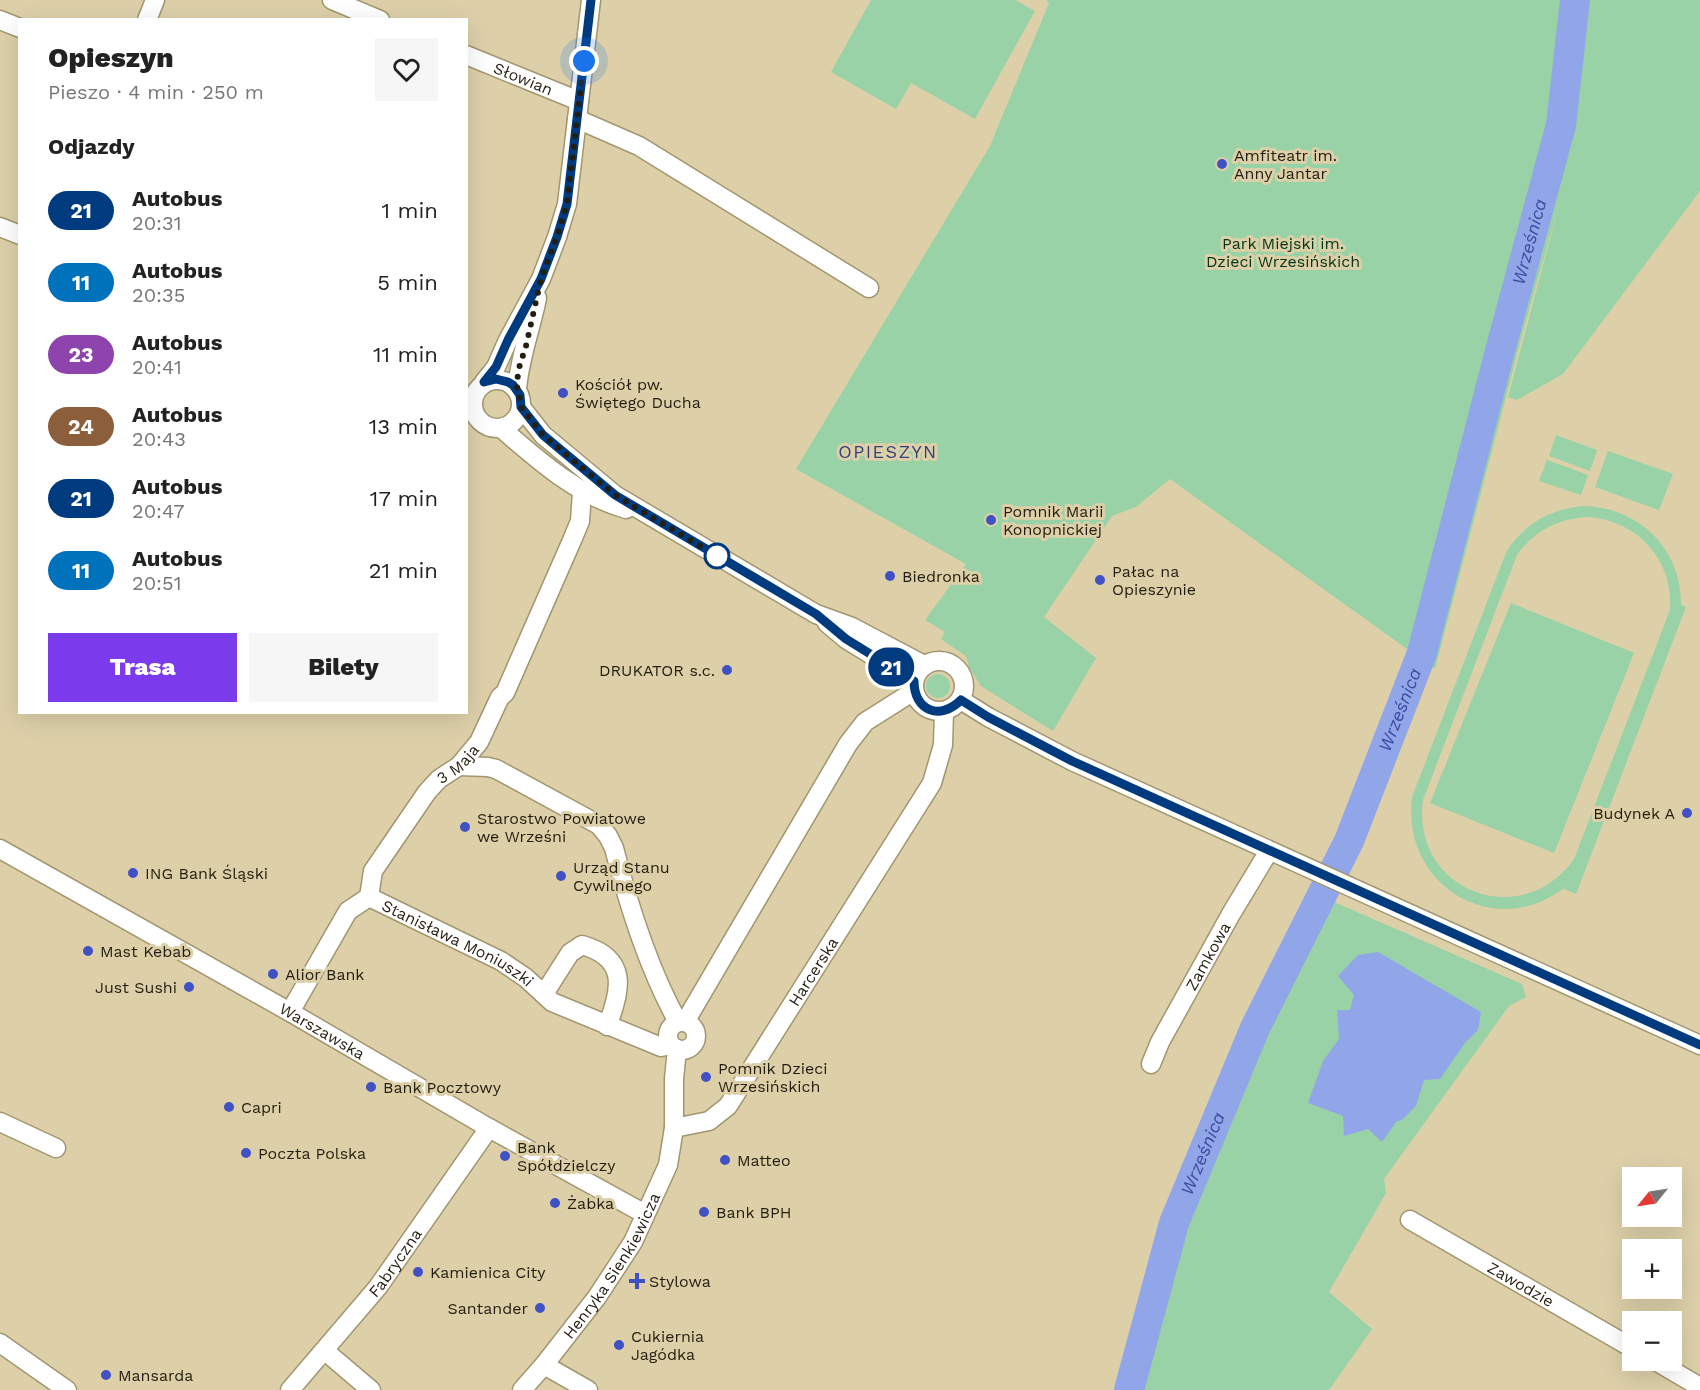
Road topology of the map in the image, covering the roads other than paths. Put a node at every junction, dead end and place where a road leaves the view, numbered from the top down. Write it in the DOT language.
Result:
graph roads {
  1 [pos="155,0"];
  2 [pos="332,0"];
  3 [pos="591,0"];
  4 [pos="148,18"];
  5 [pos="375,18"];
  6 [pos="0,20"];
  7 [pos="18,27"];
  8 [pos="468,56"];
  9 [pos="578,110"];
  10 [pos="0,227"];
  11 [pos="18,234"];
  12 [pos="541,279"];
  13 [pos="869,288"];
  14 [pos="484,382"];
  15 [pos="519,398"];
  16 [pos="469,402"];
  17 [pos="501,428"];
  18 [pos="582,492"];
  19 [pos="649,516"];
  20 [pos="816,614"];
  21 [pos="924,664"];
  22 [pos="914,686"];
  23 [pos="961,700"];
  24 [pos="944,711"];
  25 [pos="459,766"];
  26 [pos="0,849"];
  27 [pos="1269,851"];
  28 [pos="369,897"];
  29 [pos="544,994"];
  30 [pos="290,1012"];
  31 [pos="682,1022"];
  32 [pos="607,1026"];
  33 [pos="1700,1045"];
  34 [pos="674,1047"];
  35 [pos="1151,1064"];
  36 [pos="0,1122"];
  37 [pos="489,1128"];
  38 [pos="674,1128"];
  39 [pos="56,1148"];
  40 [pos="645,1214"];
  41 [pos="1410,1220"];
  42 [pos="1622,1342"];
  43 [pos="0,1343"];
  44 [pos="325,1351"];
  45 [pos="544,1365"];
  46 [pos="1673,1371"];
  47 [pos="1700,1387"];
  48 [pos="67,1390"];
  49 [pos="290,1390"];
  50 [pos="371,1390"];
  51 [pos="522,1390"];
  52 [pos="588,1390"];
  1 -- 4 [label="street"];
  2 -- 5 [label="street"];
  3 -- 9 [label="street"];
  6 -- 7 [label="street"];
  8 -- 9 [label="street, Słowian"];
  9 -- 12 [label="street"];
  9 -- 13 [label="street, Słowian"];
  10 -- 11 [label="street"];
  12 -- 14 [label="street"];
  12 -- 15 [label="street"];
  14 -- 15 [label="street"];
  14 -- 16 [label="street"];
  15 -- 17 [label="street"];
  15 -- 19 [label="street"];
  16 -- 17 [label="street"];
  17 -- 18 [label="street"];
  18 -- 19 [label="street"];
  18 -- 25 [label="street, 3 Maja"];
  19 -- 20 [label="street"];
  20 -- 21 [label="street"];
  20 -- 22 [label="street"];
  21 -- 22 [label="street"];
  21 -- 23 [label="street"];
  22 -- 24 [label="street"];
  22 -- 31 [label="street"];
  23 -- 24 [label="street"];
  23 -- 27 [label="street"];
  24 -- 38 [label="street, Harcerska"];
  25 -- 28 [label="street, 3 Maja"];
  25 -- 31 [label="street"];
  26 -- 30 [label="street, Warszawska"];
  27 -- 33 [label="street"];
  27 -- 35 [label="street, Zamkowa"];
  28 -- 29 [label="street, Stanisława Moniuszki"];
  28 -- 30 [label="street"];
  29 -- 32 [label="street, Stanisława Moniuszki"];
  29 -- 32 [label="street, Stanisława Moniuszki"];
  30 -- 37 [label="street, Warszawska"];
  31 -- 34 [label="street"];
  32 -- 34 [label="street, Stanisława Moniuszki"];
  34 -- 38 [label="street"];
  36 -- 39 [label="street"];
  37 -- 40 [label="street, Warszawska"];
  37 -- 44 [label="street, Fabryczna"];
  38 -- 40 [label="street, Henryka Sienkiewicza"];
  40 -- 45 [label="street, Henryka Sienkiewicza"];
  41 -- 42 [label="street, Zawodzie"];
  43 -- 48 [label="street"];
  44 -- 49 [label="street, Fabryczna"];
  44 -- 50 [label="street"];
  45 -- 51 [label="street, Henryka Sienkiewicza"];
  45 -- 52 [label="street"];
  46 -- 47 [label="street"];
}
